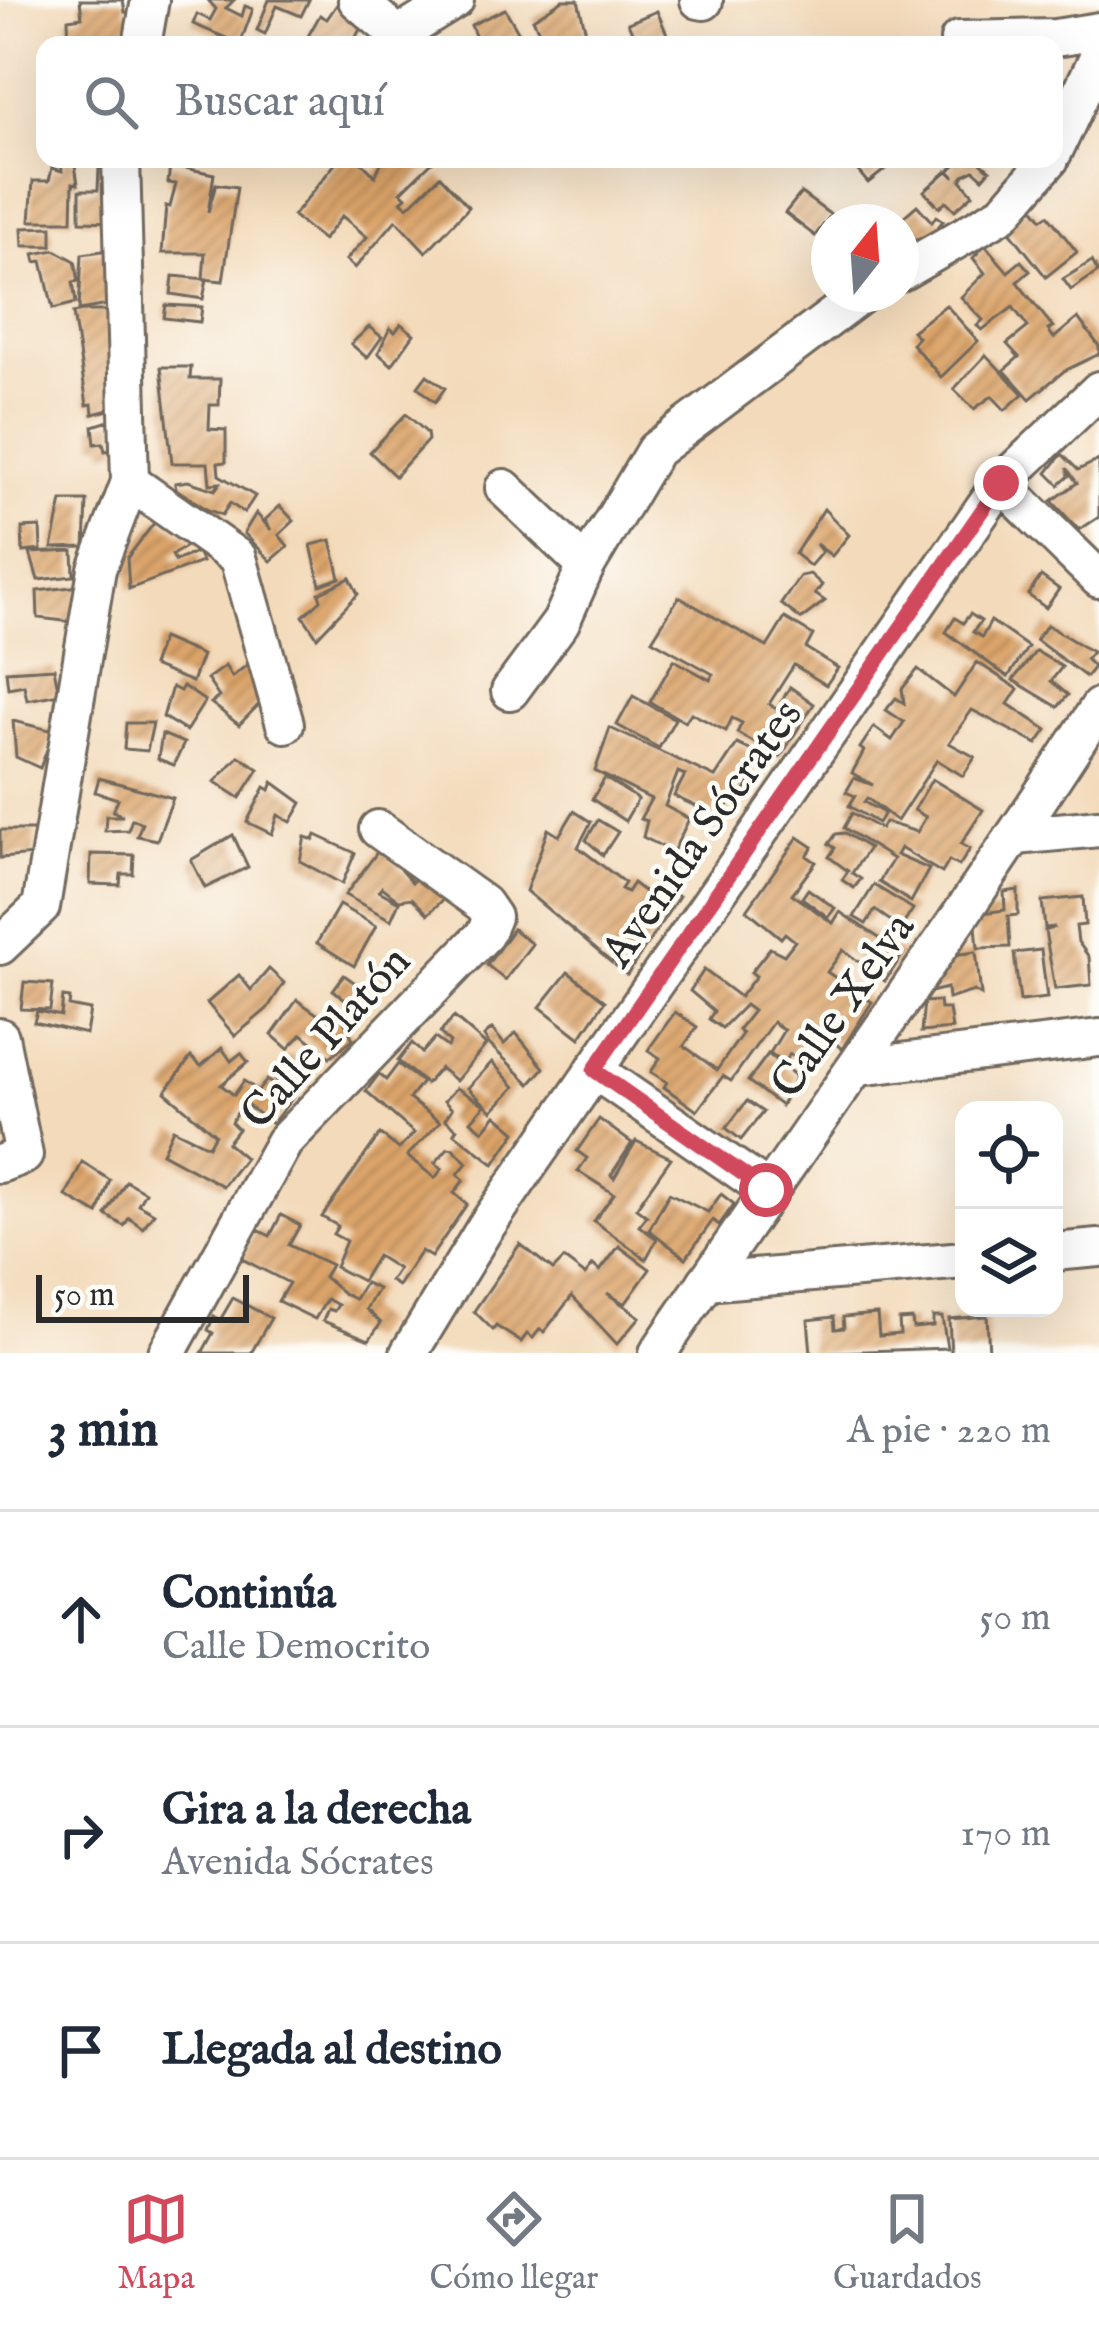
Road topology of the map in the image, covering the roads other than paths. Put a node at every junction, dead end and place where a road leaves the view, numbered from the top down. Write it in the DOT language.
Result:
graph roads {
  1 [pos="150,0"];
  2 [pos="357,0"];
  3 [pos="455,0"];
  4 [pos="1099,31"];
  5 [pos="144,36"];
  6 [pos="400,36"];
  7 [pos="410,36"];
  8 [pos="1063,37"];
  9 [pos="1099,56"];
  10 [pos="1063,132"];
  11 [pos="122,168"];
  12 [pos="1041,168"];
  13 [pos="919,262"];
  14 [pos="838,312"];
  15 [pos="1099,390"];
  16 [pos="130,482"];
  17 [pos="1001,483"];
  18 [pos="504,488"];
  19 [pos="586,566"];
  20 [pos="1099,579"];
  21 [pos="510,691"];
  22 [pos="1099,707"];
  23 [pos="286,724"];
  24 [pos="378,829"];
  25 [pos="1099,829"];
  26 [pos="1016,836"];
  27 [pos="0,946"];
  28 [pos="0,1037"];
  29 [pos="1099,1038"];
  30 [pos="859,1067"];
  31 [pos="594,1070"];
  32 [pos="0,1164"];
  33 [pos="766,1190"];
  34 [pos="1099,1248"];
  35 [pos="1063,1251"];
  36 [pos="955,1261"];
  37 [pos="706,1282"];
  38 [pos="167,1353"];
  39 [pos="409,1353"];
  40 [pos="658,1353"];
  1 -- 5 [label="street"];
  2 -- 6 [label="street"];
  3 -- 7 [label="street"];
  4 -- 8 [label="street"];
  9 -- 10 [label="street"];
  11 -- 16 [label="street"];
  12 -- 13 [label="street"];
  14 -- 19 [label="street"];
  15 -- 17 [label="street, Avenida Sócrates"];
  16 -- 23 [label="street"];
  16 -- 27 [label="street"];
  17 -- 20 [label="street"];
  17 -- 31 [label="street, Avenida Sócrates"];
  18 -- 19 [label="street"];
  19 -- 21 [label="street"];
  22 -- 26 [label="street, Calle Xelva"];
  24 -- 38 [label="street, Calle Platón"];
  25 -- 26 [label="street"];
  26 -- 30 [label="street, Calle Xelva"];
  28 -- 32 [label="street"];
  29 -- 30 [label="street"];
  30 -- 33 [label="street, Calle Xelva"];
  31 -- 33 [label="street"];
  31 -- 39 [label="street, Avenida Sócrates"];
  33 -- 37 [label="street, Calle Xelva"];
  34 -- 35 [label="street"];
  36 -- 37 [label="street"];
  37 -- 40 [label="street, Calle Xelva"];
}
